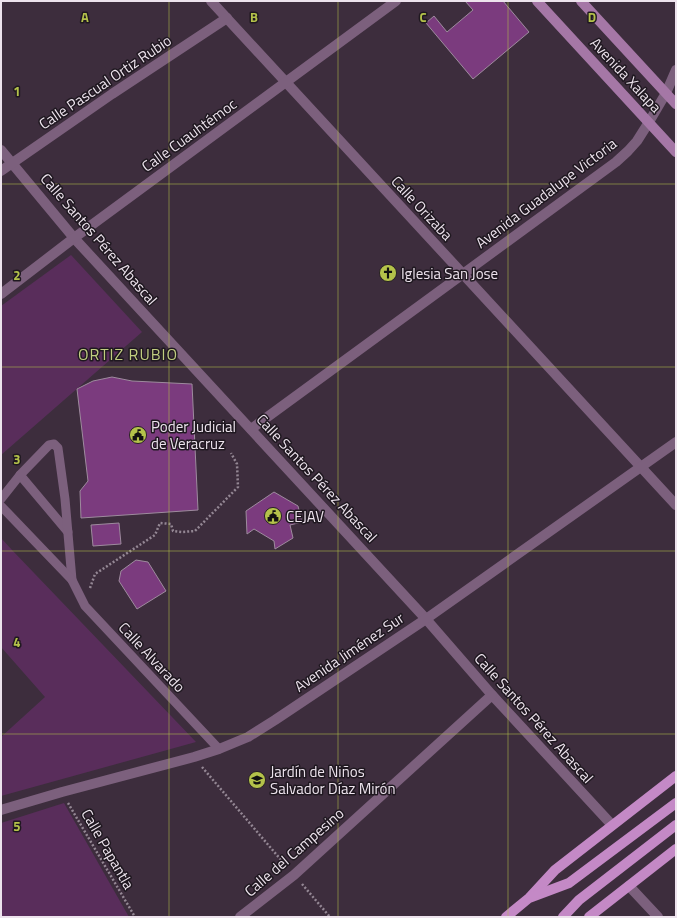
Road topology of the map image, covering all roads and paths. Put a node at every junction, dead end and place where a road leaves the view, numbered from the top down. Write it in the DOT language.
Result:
graph roads {
  1 [pos="211,1"];
  2 [pos="396,1"];
  3 [pos="538,1"];
  4 [pos="581,1"];
  5 [pos="227,18"];
  6 [pos="676,70"];
  7 [pos="286,82"];
  8 [pos="666,93"];
  9 [pos="676,104"];
  10 [pos="649,122"];
  11 [pos="1,150"];
  12 [pos="676,152"];
  13 [pos="13,163"];
  14 [pos="1,171"];
  15 [pos="74,238"];
  16 [pos="463,274"];
  17 [pos="1,294"];
  18 [pos="251,428"];
  19 [pos="676,442"];
  20 [pos="231,452"];
  21 [pos="641,467"];
  22 [pos="20,475"];
  23 [pos="1,500"];
  24 [pos="676,505"];
  25 [pos="1,506"];
  26 [pos="68,532"];
  27 [pos="72,580"];
  28 [pos="84,606"];
  29 [pos="426,619"];
  30 [pos="492,695"];
  31 [pos="219,749"];
  32 [pos="194,757"];
  33 [pos="676,776"];
  34 [pos="62,792"];
  35 [pos="676,802"];
  36 [pos="1,810"];
  37 [pos="612,825"];
  38 [pos="676,825"];
  39 [pos="676,849"];
  40 [pos="294,875"];
  41 [pos="629,886"];
  42 [pos="529,898"];
  43 [pos="135,917"];
  44 [pos="240,917"];
  45 [pos="330,917"];
  46 [pos="506,917"];
  47 [pos="563,917"];
  48 [pos="589,917"];
  49 [pos="658,917"];
  1 -- 5 [label="street, Calle Orizaba"];
  2 -- 7 [label="street, Calle Cuauhtémoc"];
  3 -- 10 [label="main road, Avenida Xalapa"];
  4 -- 8 [label="main road, Avenida Xalapa"];
  5 -- 7 [label="street, Calle Orizaba"];
  5 -- 13 [label="street, Calle Pascual Ortiz Rubio"];
  6 -- 8 [label="street, Avenida Guadalupe Victoria"];
  7 -- 15 [label="street, Calle Cuauhtémoc"];
  7 -- 16 [label="street, Calle Orizaba"];
  8 -- 9 [label="main road, Avenida Xalapa"];
  8 -- 10 [label="street, Avenida Guadalupe Victoria"];
  10 -- 12 [label="main road, Avenida Xalapa"];
  10 -- 16 [label="street, Avenida Guadalupe Victoria"];
  11 -- 13 [label="street, Calle Santos Pérez Abascal"];
  13 -- 14 [label="street, Calle Pascual Ortiz Rubio"];
  13 -- 15 [label="street, Calle Santos Pérez Abascal"];
  15 -- 17 [label="street, Calle Cuauhtémoc"];
  15 -- 18 [label="street, Calle Santos Pérez Abascal"];
  16 -- 18 [label="street, Avenida Guadalupe Victoria"];
  16 -- 21 [label="street, Calle Orizaba"];
  18 -- 29 [label="street, Calle Santos Pérez Abascal"];
  19 -- 21 [label="street, Avenida Jiménez Sur"];
  20 -- 28 [label="path"];
  21 -- 24 [label="street, Calle Orizaba"];
  21 -- 29 [label="street, Avenida Jiménez Sur"];
  22 -- 23 [label="lane, Calle Alvarado"];
  22 -- 26 [label="lane"];
  22 -- 26 [label="lane, Calle Alvarado"];
  25 -- 27 [label="lane, Calle Alvarado"];
  26 -- 27 [label="lane, Calle Alvarado"];
  27 -- 28 [label="lane, Calle Alvarado"];
  28 -- 31 [label="lane, Calle Alvarado"];
  29 -- 30 [label="street, Calle Santos Pérez Abascal"];
  29 -- 31 [label="street, Avenida Jiménez Sur"];
  30 -- 37 [label="street, Calle Santos Pérez Abascal"];
  30 -- 40 [label="street, Calle del Campesino"];
  31 -- 32 [label="street, Avenida Jiménez Sur"];
  32 -- 34 [label="street, Avenida Jiménez Sur"];
  32 -- 40 [label="path"];
  33 -- 37 [label="main road"];
  34 -- 36 [label="street, Avenida Jiménez Sur"];
  34 -- 43 [label="path, Calle Papantla"];
  35 -- 42 [label="main road"];
  37 -- 42 [label="main road"];
  38 -- 47 [label="main road"];
  39 -- 41 [label="main road"];
  40 -- 44 [label="street, Calle del Campesino"];
  40 -- 45 [label="path"];
  41 -- 48 [label="main road"];
  41 -- 49 [label="street"];
  42 -- 46 [label="main road"];
}
